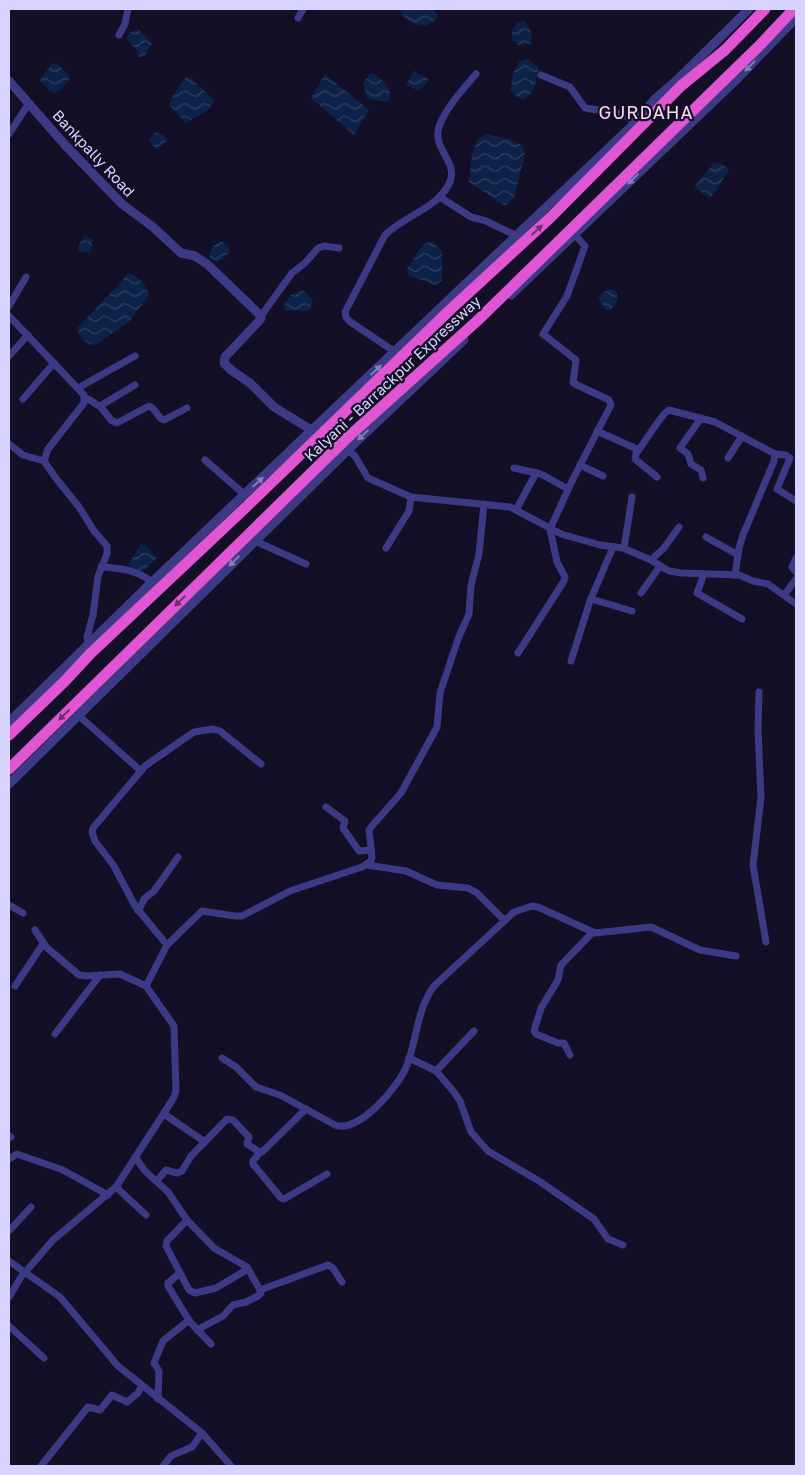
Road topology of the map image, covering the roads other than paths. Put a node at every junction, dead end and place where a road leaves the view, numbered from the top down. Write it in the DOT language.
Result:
graph roads {
  1 [pos="128,9"];
  2 [pos="303,9"];
  3 [pos="749,9"];
  4 [pos="765,9"];
  5 [pos="794,9"];
  6 [pos="298,18"];
  7 [pos="796,18"];
  8 [pos="119,35"];
  9 [pos="476,74"];
  10 [pos="541,75"];
  11 [pos="9,81"];
  12 [pos="29,103"];
  13 [pos="634,123"];
  14 [pos="9,134"];
  15 [pos="440,197"];
  16 [pos="575,235"];
  17 [pos="517,236"];
  18 [pos="339,248"];
  19 [pos="26,277"];
  20 [pos="9,306"];
  21 [pos="9,316"];
  22 [pos="261,316"];
  23 [pos="28,335"];
  24 [pos="395,352"];
  25 [pos="9,356"];
  26 [pos="135,356"];
  27 [pos="54,363"];
  28 [pos="135,386"];
  29 [pos="78,388"];
  30 [pos="85,398"];
  31 [pos="23,399"];
  32 [pos="100,406"];
  33 [pos="187,408"];
  34 [pos="701,418"];
  35 [pos="312,431"];
  36 [pos="597,431"];
  37 [pos="742,436"];
  38 [pos="9,444"];
  39 [pos="348,450"];
  40 [pos="638,451"];
  41 [pos="781,454"];
  42 [pos="728,458"];
  43 [pos="205,460"];
  44 [pos="44,461"];
  45 [pos="580,466"];
  46 [pos="514,468"];
  47 [pos="536,473"];
  48 [pos="603,476"];
  49 [pos="657,477"];
  50 [pos="703,478"];
  51 [pos="568,490"];
  52 [pos="245,495"];
  53 [pos="411,496"];
  54 [pos="632,497"];
  55 [pos="796,501"];
  56 [pos="484,504"];
  57 [pos="516,510"];
  58 [pos="679,526"];
  59 [pos="550,529"];
  60 [pos="706,537"];
  61 [pos="255,540"];
  62 [pos="386,548"];
  63 [pos="613,548"];
  64 [pos="624,548"];
  65 [pos="738,555"];
  66 [pos="796,558"];
  67 [pos="652,560"];
  68 [pos="306,564"];
  69 [pos="660,566"];
  70 [pos="102,567"];
  71 [pos="796,572"];
  72 [pos="704,574"];
  73 [pos="735,575"];
  74 [pos="796,579"];
  75 [pos="152,582"];
  76 [pos="641,593"];
  77 [pos="785,594"];
  78 [pos="591,599"];
  79 [pos="796,604"];
  80 [pos="632,611"];
  81 [pos="742,619"];
  82 [pos="88,646"];
  83 [pos="518,653"];
  84 [pos="571,661"];
  85 [pos="760,692"];
  86 [pos="78,715"];
  87 [pos="9,722"];
  88 [pos="9,735"];
  89 [pos="261,764"];
  90 [pos="9,768"];
  91 [pos="140,771"];
  92 [pos="9,784"];
  93 [pos="326,807"];
  94 [pos="371,850"];
  95 [pos="178,857"];
  96 [pos="367,865"];
  97 [pos="9,904"];
  98 [pos="138,911"];
  99 [pos="23,912"];
  100 [pos="504,920"];
  101 [pos="35,930"];
  102 [pos="593,932"];
  103 [pos="766,942"];
  104 [pos="44,944"];
  105 [pos="167,945"];
  106 [pos="736,956"];
  107 [pos="100,975"];
  108 [pos="15,986"];
  109 [pos="146,986"];
  110 [pos="474,1031"];
  111 [pos="55,1034"];
  112 [pos="570,1055"];
  113 [pos="222,1058"];
  114 [pos="409,1058"];
  115 [pos="436,1071"];
  116 [pos="306,1109"];
  117 [pos="164,1114"];
  118 [pos="206,1142"];
  119 [pos="260,1152"];
  120 [pos="135,1157"];
  121 [pos="9,1159"];
  122 [pos="327,1174"];
  123 [pos="157,1181"];
  124 [pos="116,1187"];
  125 [pos="108,1195"];
  126 [pos="31,1207"];
  127 [pos="146,1215"];
  128 [pos="187,1220"];
  129 [pos="9,1231"];
  130 [pos="623,1245"];
  131 [pos="9,1261"];
  132 [pos="248,1270"];
  133 [pos="25,1272"];
  134 [pos="180,1273"];
  135 [pos="342,1282"];
  136 [pos="260,1290"];
  137 [pos="9,1297"];
  138 [pos="189,1320"];
  139 [pos="9,1326"];
  140 [pos="197,1330"];
  141 [pos="211,1344"];
  142 [pos="44,1358"];
  143 [pos="142,1386"];
  144 [pos="158,1399"];
  145 [pos="202,1433"];
  146 [pos="41,1466"];
  147 [pos="163,1466"];
  148 [pos="231,1466"];
  1 -- 8 [label="street"];
  2 -- 6 [label="street"];
  3 -- 13 [label="street"];
  88 -- 4 [label="highway, Kalyani - Barrackpur Expressway, one-way"];
  5 -- 90 [label="highway, Kalyani - Barrackpur Expressway, one-way"];
  7 -- 16 [label="street, one-way"];
  9 -- 15 [label="street"];
  10 -- 13 [label="street"];
  11 -- 12 [label="street, Bankpally Road"];
  12 -- 14 [label="street"];
  12 -- 22 [label="street, Bankpally Road"];
  13 -- 17 [label="street"];
  15 -- 17 [label="street"];
  15 -- 24 [label="street"];
  16 -- 36 [label="street"];
  16 -- 39 [label="street, one-way"];
  17 -- 24 [label="street"];
  18 -- 22 [label="street"];
  19 -- 20 [label="street"];
  21 -- 23 [label="street"];
  22 -- 35 [label="street"];
  23 -- 25 [label="street"];
  23 -- 27 [label="street"];
  35 -- 24 [label="street, one-way"];
  26 -- 29 [label="street"];
  27 -- 29 [label="street"];
  27 -- 31 [label="street"];
  28 -- 32 [label="street"];
  29 -- 30 [label="street"];
  30 -- 32 [label="street"];
  30 -- 44 [label="street"];
  32 -- 33 [label="street"];
  34 -- 37 [label="street"];
  34 -- 40 [label="street"];
  34 -- 50 [label="street"];
  52 -- 35 [label="street, one-way"];
  36 -- 40 [label="street"];
  36 -- 45 [label="street"];
  37 -- 41 [label="street"];
  37 -- 42 [label="street"];
  38 -- 44 [label="street"];
  39 -- 53 [label="street"];
  39 -- 61 [label="street"];
  40 -- 49 [label="street"];
  41 -- 55 [label="street"];
  41 -- 65 [label="street"];
  43 -- 52 [label="street"];
  44 -- 70 [label="street"];
  45 -- 48 [label="street"];
  45 -- 51 [label="street"];
  46 -- 47 [label="street"];
  47 -- 51 [label="street"];
  47 -- 57 [label="street"];
  51 -- 59 [label="street"];
  52 -- 75 [label="street"];
  53 -- 56 [label="street"];
  53 -- 62 [label="street"];
  54 -- 64 [label="street"];
  56 -- 57 [label="street"];
  56 -- 94 [label="street"];
  57 -- 59 [label="street"];
  58 -- 67 [label="street"];
  59 -- 63 [label="street"];
  59 -- 83 [label="street"];
  60 -- 65 [label="street"];
  61 -- 68 [label="street"];
  61 -- 86 [label="street, one-way"];
  63 -- 64 [label="street"];
  63 -- 78 [label="street"];
  64 -- 67 [label="street"];
  65 -- 73 [label="street"];
  66 -- 71 [label="street"];
  67 -- 69 [label="street"];
  69 -- 72 [label="street"];
  69 -- 76 [label="street"];
  70 -- 75 [label="street"];
  70 -- 82 [label="street"];
  72 -- 73 [label="street"];
  72 -- 81 [label="street"];
  73 -- 77 [label="street"];
  74 -- 77 [label="street"];
  75 -- 82 [label="street"];
  77 -- 79 [label="street"];
  78 -- 80 [label="street"];
  78 -- 84 [label="street"];
  82 -- 87 [label="street"];
  85 -- 103 [label="street"];
  86 -- 91 [label="street"];
  86 -- 92 [label="street"];
  89 -- 91 [label="street"];
  91 -- 98 [label="street"];
  93 -- 94 [label="street"];
  94 -- 96 [label="street"];
  95 -- 98 [label="street"];
  96 -- 100 [label="street"];
  96 -- 105 [label="street"];
  97 -- 99 [label="street"];
  98 -- 105 [label="street"];
  100 -- 102 [label="street"];
  100 -- 114 [label="street"];
  101 -- 104 [label="street"];
  102 -- 106 [label="street"];
  102 -- 112 [label="street"];
  104 -- 107 [label="street"];
  104 -- 108 [label="street"];
  105 -- 109 [label="street"];
  107 -- 109 [label="street"];
  107 -- 111 [label="street"];
  109 -- 117 [label="street"];
  110 -- 115 [label="street"];
  113 -- 116 [label="street"];
  114 -- 115 [label="street"];
  114 -- 116 [label="street"];
  115 -- 130 [label="street"];
  116 -- 119 [label="street"];
  117 -- 118 [label="street"];
  117 -- 120 [label="street"];
  118 -- 119 [label="street"];
  118 -- 123 [label="street"];
  119 -- 122 [label="street"];
  120 -- 123 [label="street"];
  120 -- 124 [label="street"];
  121 -- 125 [label="street"];
  123 -- 128 [label="street"];
  124 -- 125 [label="street"];
  124 -- 127 [label="street"];
  125 -- 133 [label="street"];
  126 -- 129 [label="street"];
  128 -- 132 [label="street"];
  128 -- 134 [label="street"];
  131 -- 133 [label="street"];
  132 -- 134 [label="street"];
  132 -- 136 [label="street"];
  133 -- 137 [label="street"];
  133 -- 143 [label="street"];
  134 -- 138 [label="street"];
  135 -- 136 [label="street"];
  136 -- 140 [label="street"];
  138 -- 140 [label="street"];
  138 -- 144 [label="street"];
  139 -- 142 [label="street"];
  140 -- 141 [label="street"];
  143 -- 144 [label="street"];
  143 -- 146 [label="street"];
  144 -- 145 [label="street"];
  145 -- 147 [label="street"];
  145 -- 148 [label="street"];
}
